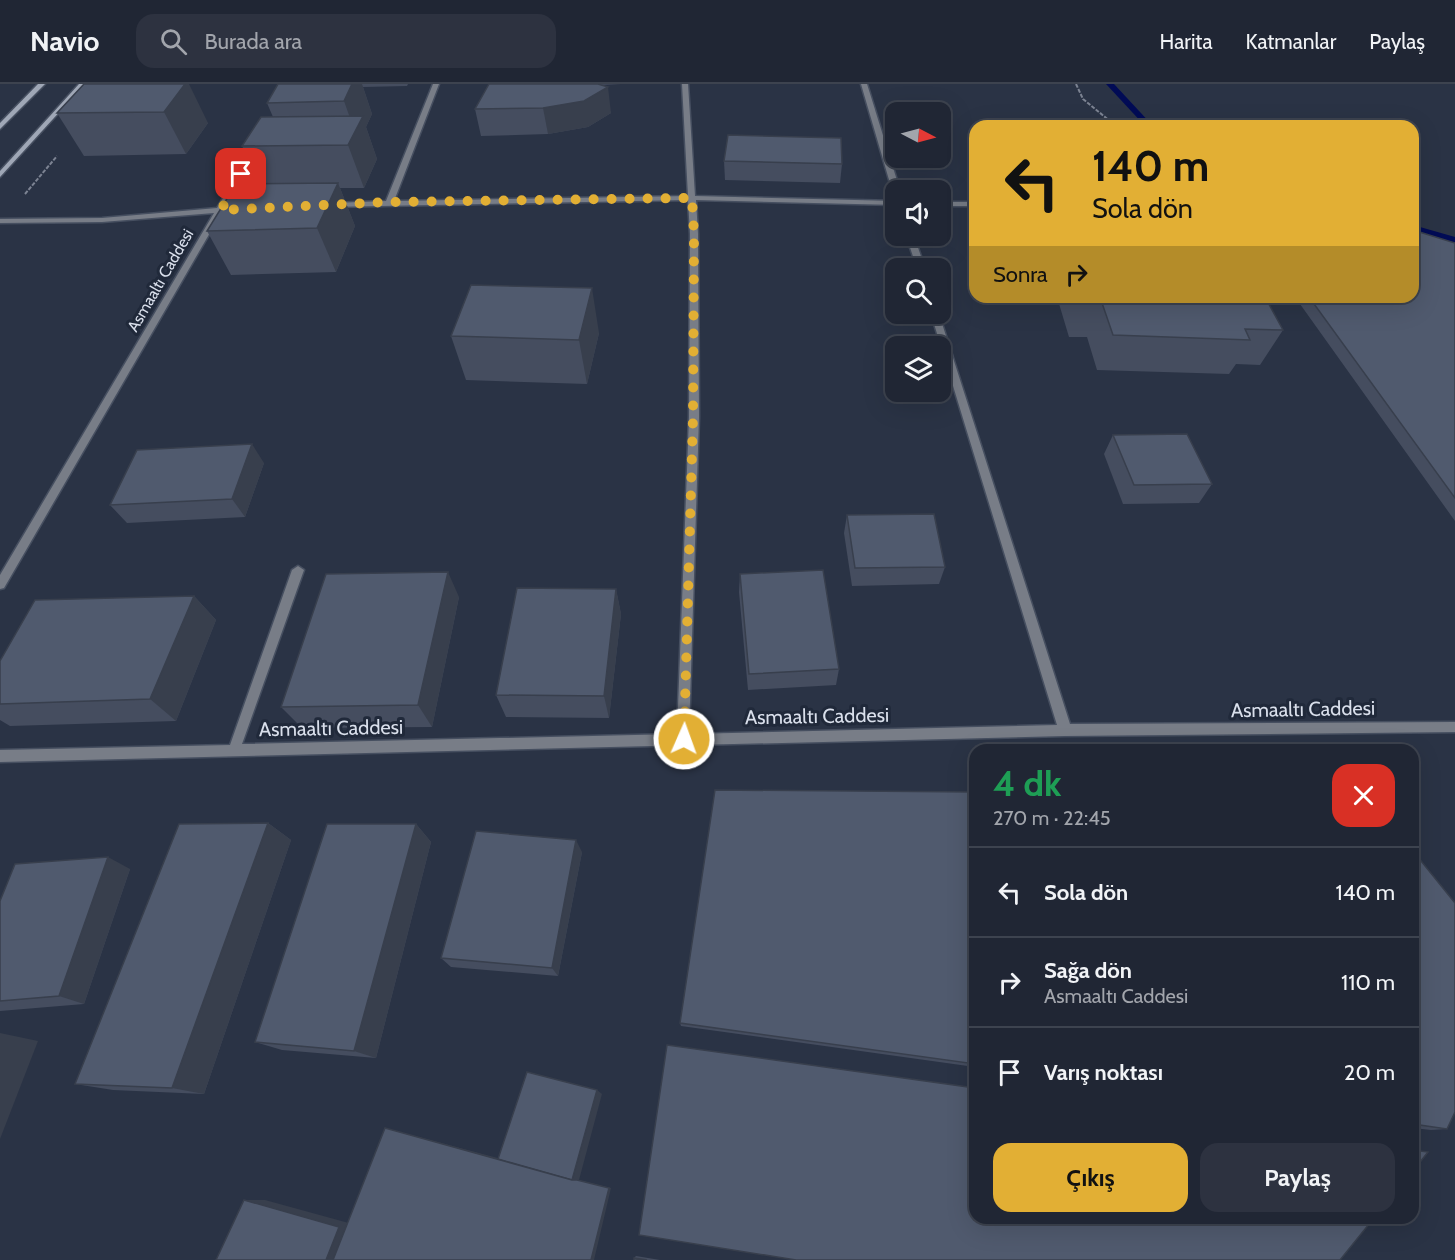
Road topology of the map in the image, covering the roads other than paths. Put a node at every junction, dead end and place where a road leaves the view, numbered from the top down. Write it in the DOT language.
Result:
graph roads {
  1 [pos="42,84"];
  2 [pos="82,84"];
  3 [pos="436,84"];
  4 [pos="686,84"];
  5 [pos="864,84"];
  6 [pos="0,127"];
  7 [pos="260,142"];
  8 [pos="0,175"];
  9 [pos="893,180"];
  10 [pos="692,198"];
  11 [pos="389,202"];
  12 [pos="885,203"];
  13 [pos="951,204"];
  14 [pos="969,204"];
  15 [pos="322,206"];
  16 [pos="221,210"];
  17 [pos="232,210"];
  18 [pos="0,221"];
  19 [pos="938,324"];
  20 [pos="298,570"];
  21 [pos="0,585"];
  22 [pos="1455,727"];
  23 [pos="1065,730"];
  24 [pos="684,739"];
  25 [pos="234,750"];
  26 [pos="0,756"];
  1 -- 6 [label="main road"];
  2 -- 8 [label="main road"];
  3 -- 11 [label="street"];
  4 -- 10 [label="street"];
  5 -- 9 [label="street"];
  7 -- 16 [label="street, Asmaaltı Caddesi"];
  10 -- 11 [label="street"];
  10 -- 12 [label="street"];
  10 -- 24 [label="street"];
  11 -- 15 [label="street"];
  13 -- 14 [label="street"];
  16 -- 17 [label="street"];
  16 -- 18 [label="street"];
  16 -- 21 [label="street, Asmaaltı Caddesi"];
  19 -- 23 [label="street"];
  20 -- 25 [label="street"];
  22 -- 23 [label="street, Asmaaltı Caddesi"];
  23 -- 24 [label="street, Asmaaltı Caddesi"];
  24 -- 25 [label="street, Asmaaltı Caddesi"];
  25 -- 26 [label="street, Asmaaltı Caddesi"];
}
